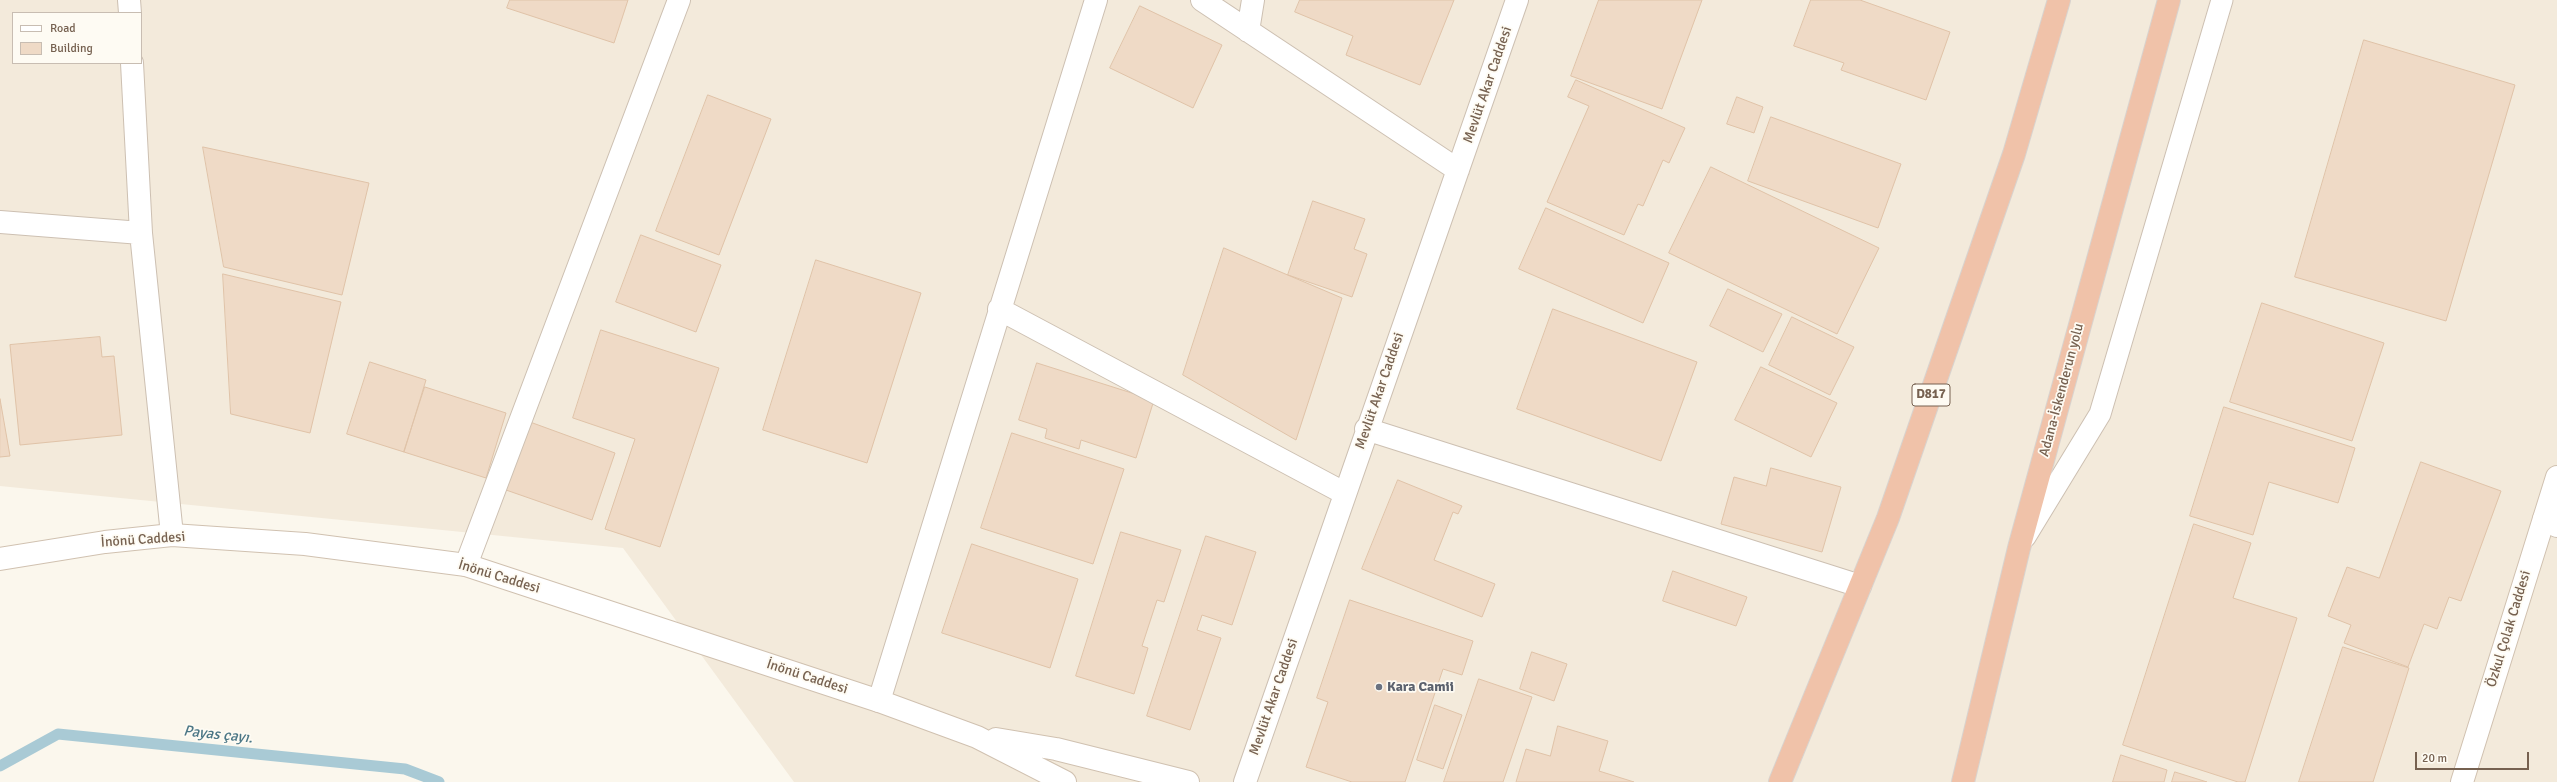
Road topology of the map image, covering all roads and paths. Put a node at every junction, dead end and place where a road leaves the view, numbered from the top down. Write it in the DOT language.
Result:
graph roads {
  1 [pos="129,0"];
  2 [pos="679,0"];
  3 [pos="1096,0"];
  4 [pos="1202,0"];
  5 [pos="1253,0"];
  6 [pos="1517,0"];
  7 [pos="2059,0"];
  8 [pos="2169,0"];
  9 [pos="2222,0"];
  10 [pos="130,12"];
  11 [pos="1248,30"];
  12 [pos="132,64"];
  13 [pos="1458,170"];
  14 [pos="0,222"];
  15 [pos="141,233"];
  16 [pos="999,309"];
  17 [pos="1366,429"];
  18 [pos="2557,477"];
  19 [pos="1344,493"];
  20 [pos="2550,523"];
  21 [pos="172,536"];
  22 [pos="2018,548"];
  23 [pos="0,559"];
  24 [pos="466,565"];
  25 [pos="1860,586"];
  26 [pos="879,701"];
  27 [pos="977,736"];
  28 [pos="1065,782"];
  29 [pos="1188,782"];
  30 [pos="1245,782"];
  31 [pos="1780,782"];
  32 [pos="1963,782"];
  33 [pos="2462,782"];
  1 -- 10 [label="street"];
  2 -- 24 [label="street"];
  3 -- 16 [label="street"];
  4 -- 11 [label="street"];
  5 -- 11 [label="street"];
  6 -- 13 [label="street, Mevlüt Akar Caddesi"];
  7 -- 25 [label="highway, D817"];
  8 -- 22 [label="highway, Adana-İskenderun yolu"];
  9 -- 22 [label="lane"];
  11 -- 13 [label="street"];
  12 -- 15 [label="street"];
  13 -- 17 [label="street, Mevlüt Akar Caddesi"];
  14 -- 15 [label="street"];
  15 -- 21 [label="street"];
  16 -- 19 [label="street"];
  16 -- 26 [label="street"];
  17 -- 19 [label="street, Mevlüt Akar Caddesi"];
  17 -- 25 [label="street"];
  18 -- 20 [label="street, Özkul Çolak Caddesi"];
  19 -- 30 [label="street, Mevlüt Akar Caddesi"];
  20 -- 33 [label="street, Özkul Çolak Caddesi"];
  21 -- 23 [label="street, İnönü Caddesi"];
  21 -- 24 [label="street, İnönü Caddesi"];
  22 -- 32 [label="highway, Adana-İskenderun yolu"];
  24 -- 26 [label="street, İnönü Caddesi"];
  25 -- 31 [label="highway, D817"];
  26 -- 27 [label="street, İnönü Caddesi"];
  27 -- 28 [label="street"];
  27 -- 29 [label="street"];
}
